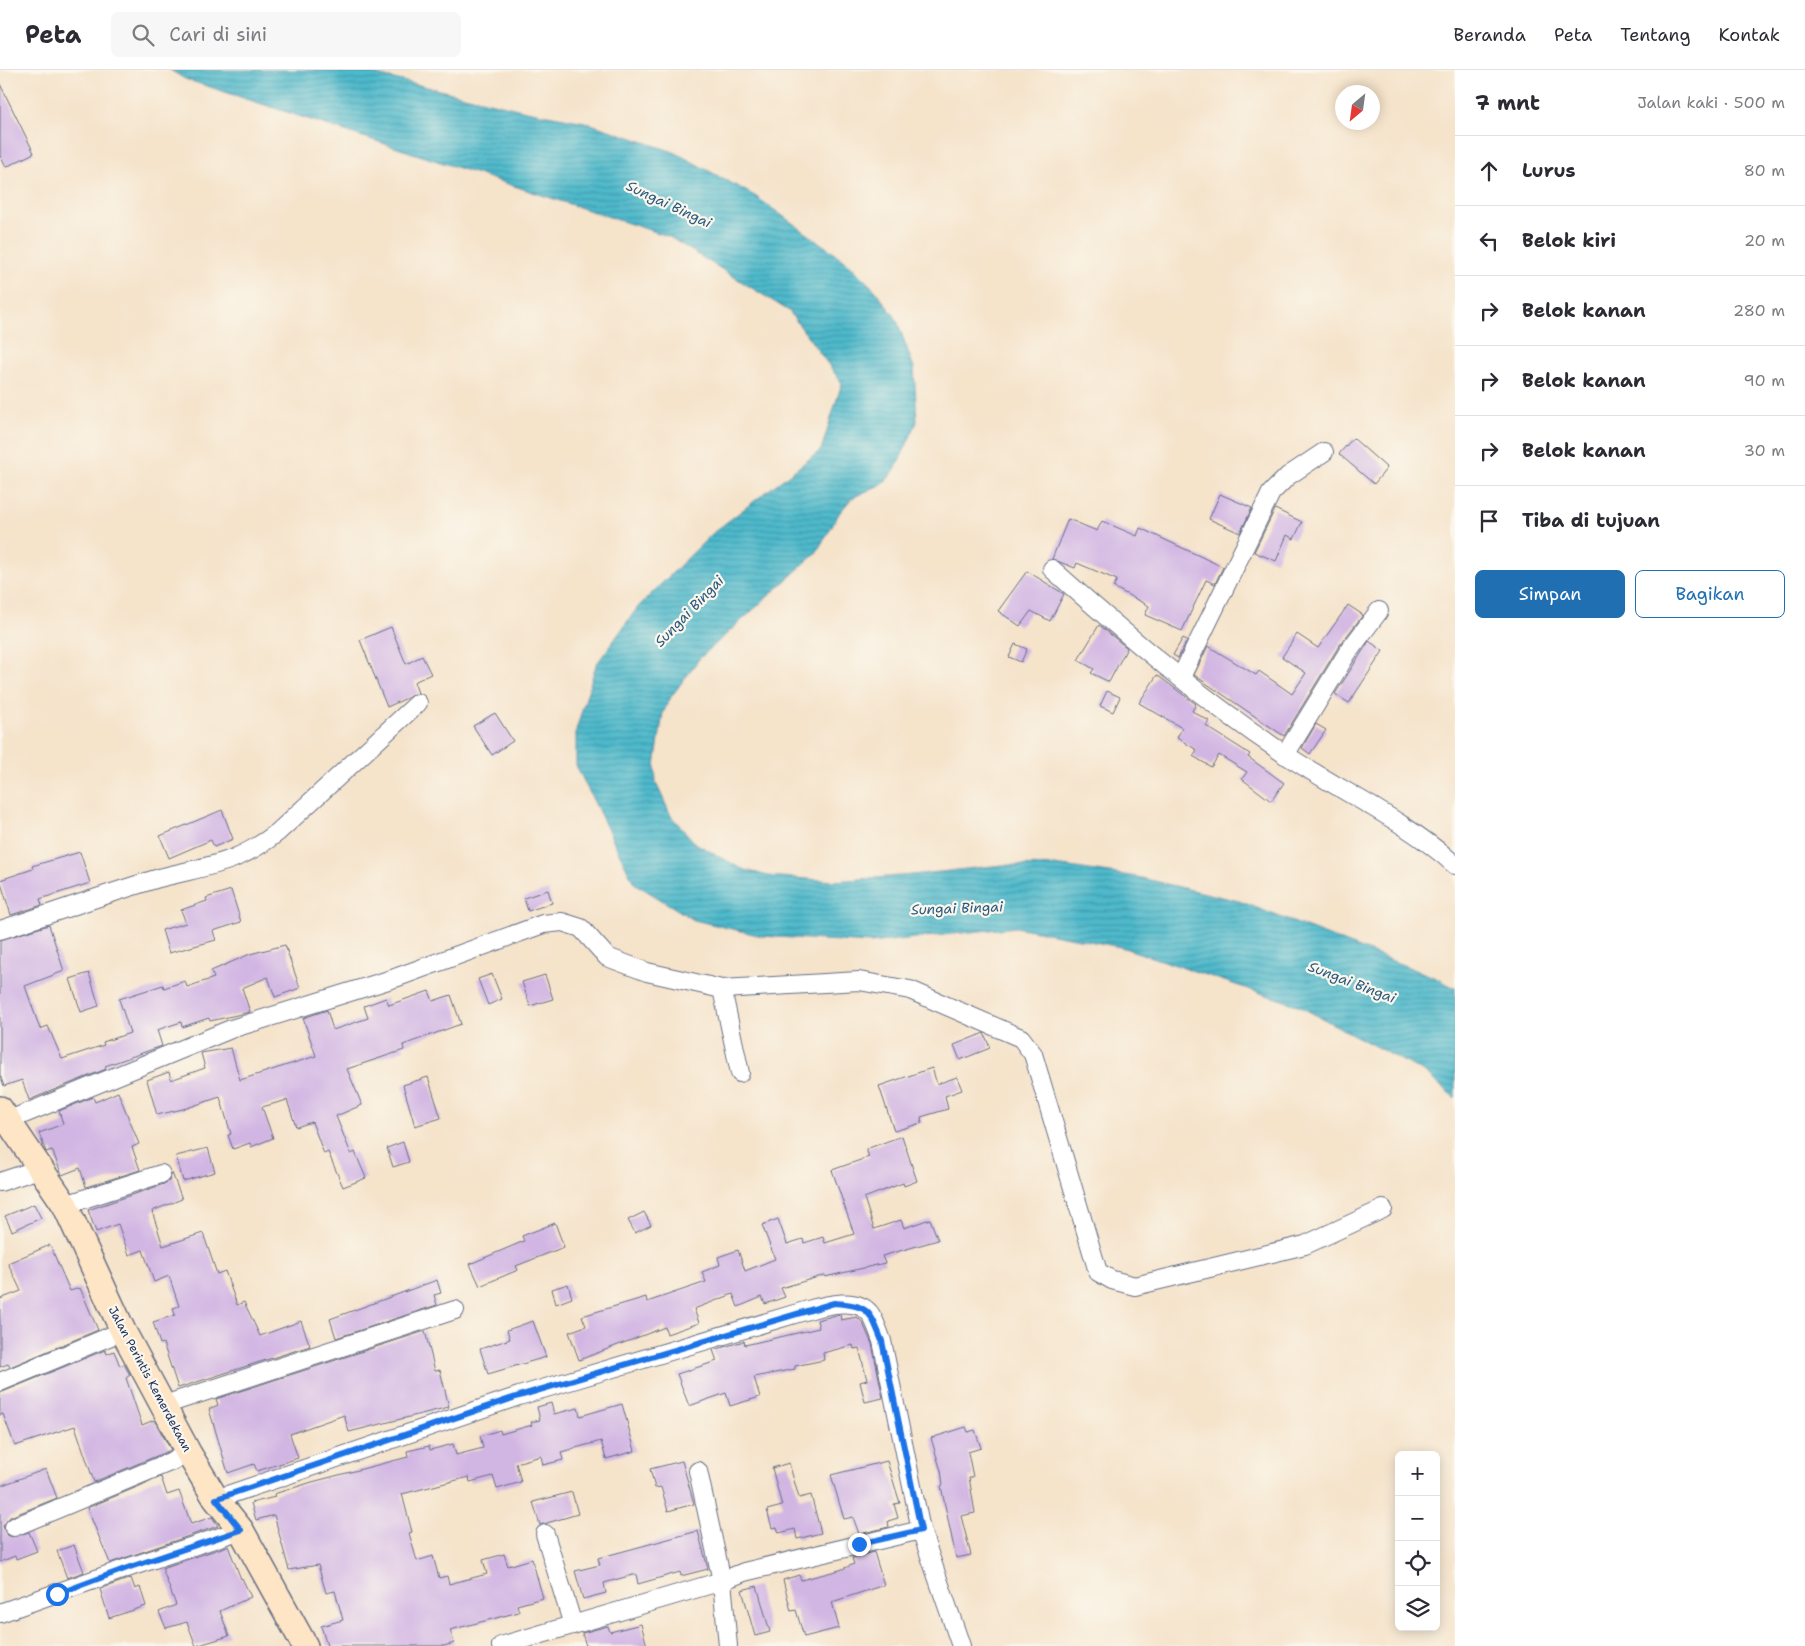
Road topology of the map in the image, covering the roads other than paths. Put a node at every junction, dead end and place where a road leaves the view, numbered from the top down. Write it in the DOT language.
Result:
graph roads {
  1 [pos="1324,452"];
  2 [pos="1052,568"];
  3 [pos="1379,611"];
  4 [pos="1181,677"];
  5 [pos="418,703"];
  6 [pos="1285,755"];
  7 [pos="1455,865"];
  8 [pos="0,930"];
  9 [pos="722,989"];
  10 [pos="740,1073"];
  11 [pos="3,1115"];
  12 [pos="42,1168"];
  13 [pos="161,1174"];
  14 [pos="0,1182"];
  15 [pos="65,1205"];
  16 [pos="1383,1208"];
  17 [pos="455,1310"];
  18 [pos="123,1331"];
  19 [pos="0,1382"];
  20 [pos="164,1405"];
  21 [pos="189,1454"];
  22 [pos="698,1471"];
  23 [pos="216,1499"];
  24 [pos="14,1527"];
  25 [pos="241,1530"];
  26 [pos="921,1530"];
  27 [pos="545,1534"];
  28 [pos="722,1581"];
  29 [pos="0,1613"];
  30 [pos="572,1625"];
  31 [pos="305,1646"];
  32 [pos="501,1646"];
  33 [pos="728,1646"];
  34 [pos="961,1646"];
  1 -- 4 [label="street"];
  2 -- 4 [label="street"];
  3 -- 6 [label="street"];
  4 -- 6 [label="street"];
  5 -- 8 [label="street"];
  6 -- 7 [label="street"];
  9 -- 10 [label="street"];
  9 -- 11 [label="street"];
  9 -- 16 [label="street"];
  11 -- 12 [label="street, Jalan Perintis Kemerdekaan"];
  12 -- 14 [label="street"];
  12 -- 15 [label="street, Jalan Perintis Kemerdekaan"];
  13 -- 15 [label="street"];
  15 -- 18 [label="street, Jalan Perintis Kemerdekaan"];
  17 -- 20 [label="street"];
  18 -- 19 [label="street"];
  18 -- 20 [label="street, Jalan Perintis Kemerdekaan"];
  20 -- 21 [label="street, Jalan Perintis Kemerdekaan"];
  21 -- 23 [label="street, Jalan Perintis Kemerdekaan"];
  21 -- 24 [label="street"];
  22 -- 28 [label="street"];
  23 -- 25 [label="street, Jalan Perintis Kemerdekaan"];
  23 -- 26 [label="street"];
  25 -- 29 [label="street"];
  25 -- 31 [label="street, Jalan Perintis Kemerdekaan"];
  26 -- 28 [label="street"];
  26 -- 34 [label="street"];
  27 -- 30 [label="street"];
  28 -- 30 [label="street"];
  28 -- 33 [label="street"];
  30 -- 32 [label="street"];
}
